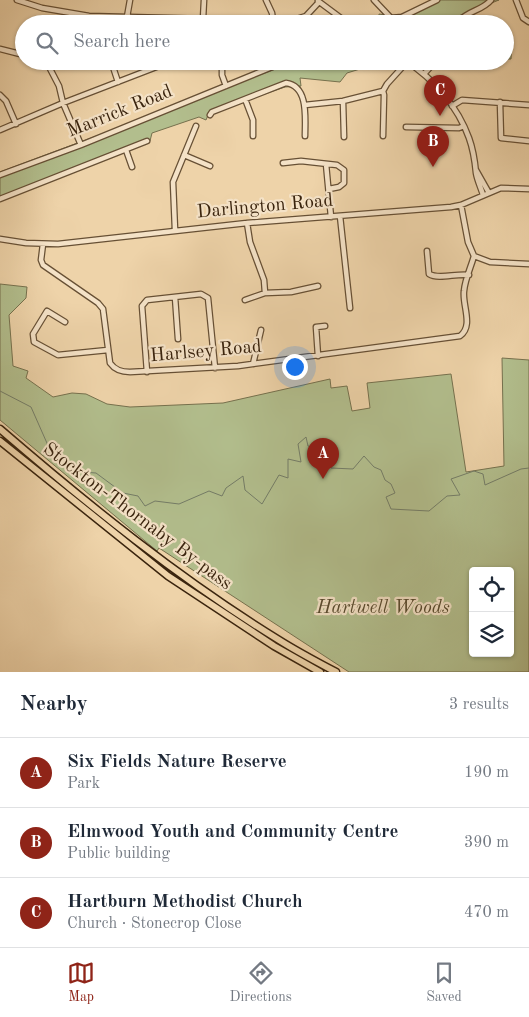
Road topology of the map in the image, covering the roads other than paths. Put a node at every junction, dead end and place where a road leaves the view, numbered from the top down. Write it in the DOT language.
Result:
graph roads {
  1 [pos="17,0"];
  2 [pos="130,0"];
  3 [pos="204,0"];
  4 [pos="266,0"];
  5 [pos="374,0"];
  6 [pos="437,0"];
  7 [pos="491,0"];
  8 [pos="516,0"];
  9 [pos="318,1"];
  10 [pos="86,15"];
  11 [pos="127,15"];
  12 [pos="203,15"];
  13 [pos="272,15"];
  14 [pos="305,15"];
  15 [pos="337,15"];
  16 [pos="389,15"];
  17 [pos="406,15"];
  18 [pos="463,15"];
  19 [pos="529,22"];
  20 [pos="0,50"];
  21 [pos="15,53"];
  22 [pos="51,70"];
  23 [pos="114,70"];
  24 [pos="149,70"];
  25 [pos="222,70"];
  26 [pos="268,70"];
  27 [pos="399,70"];
  28 [pos="418,70"];
  29 [pos="429,70"];
  30 [pos="424,74"];
  31 [pos="118,82"];
  32 [pos="226,86"];
  33 [pos="383,91"];
  34 [pos="0,95"];
  35 [pos="245,99"];
  36 [pos="343,101"];
  37 [pos="500,102"];
  38 [pos="63,103"];
  39 [pos="305,105"];
  40 [pos="529,105"];
  41 [pos="452,106"];
  42 [pos="210,115"];
  43 [pos="16,124"];
  44 [pos="196,126"];
  45 [pos="464,126"];
  46 [pos="406,127"];
  47 [pos="0,130"];
  48 [pos="253,136"];
  49 [pos="305,136"];
  50 [pos="383,136"];
  51 [pos="344,137"];
  52 [pos="140,138"];
  53 [pos="529,141"];
  54 [pos="81,145"];
  55 [pos="126,150"];
  56 [pos="184,155"];
  57 [pos="283,163"];
  58 [pos="326,164"];
  59 [pos="132,166"];
  60 [pos="210,166"];
  61 [pos="476,170"];
  62 [pos="0,175"];
  63 [pos="328,189"];
  64 [pos="529,189"];
  65 [pos="489,192"];
  66 [pos="483,195"];
  67 [pos="0,199"];
  68 [pos="461,205"];
  69 [pos="331,216"];
  70 [pos="340,216"];
  71 [pos="247,223"];
  72 [pos="175,230"];
  73 [pos="0,239"];
  74 [pos="43,244"];
  75 [pos="427,251"];
  76 [pos="474,256"];
  77 [pos="529,264"];
  78 [pos="469,275"];
  79 [pos="318,286"];
  80 [pos="265,293"];
  81 [pos="175,297"];
  82 [pos="246,300"];
  83 [pos="350,308"];
  84 [pos="65,322"];
  85 [pos="325,326"];
  86 [pos="261,330"];
  87 [pos="178,339"];
  88 [pos="108,350"];
  89 [pos="318,356"];
  90 [pos="253,364"];
  91 [pos="215,368"];
  92 [pos="147,372"];
  93 [pos="0,428"];
  94 [pos="0,440"];
  95 [pos="320,672"];
  96 [pos="336,672"];
  1 -- 10 [label="street"];
  2 -- 11 [label="street"];
  3 -- 12 [label="street"];
  4 -- 13 [label="street"];
  5 -- 16 [label="street"];
  6 -- 17 [label="street"];
  7 -- 18 [label="street"];
  8 -- 19 [label="street"];
  9 -- 14 [label="street"];
  9 -- 15 [label="street"];
  20 -- 21 [label="street"];
  22 -- 38 [label="street"];
  23 -- 31 [label="street"];
  24 -- 31 [label="street"];
  25 -- 32 [label="street"];
  26 -- 32 [label="street, Marrick Road"];
  27 -- 33 [label="street"];
  28 -- 30 [label="street"];
  29 -- 30 [label="street"];
  30 -- 41 [label="street"];
  31 -- 38 [label="street"];
  32 -- 54 [label="street, Marrick Road"];
  33 -- 36 [label="street"];
  33 -- 50 [label="street"];
  34 -- 43 [label="street"];
  35 -- 39 [label="street"];
  35 -- 42 [label="street"];
  35 -- 48 [label="street"];
  36 -- 39 [label="street"];
  36 -- 51 [label="street"];
  37 -- 40 [label="street"];
  37 -- 41 [label="street"];
  37 -- 53 [label="street"];
  38 -- 43 [label="street"];
  38 -- 54 [label="street"];
  39 -- 49 [label="street"];
  41 -- 45 [label="street"];
  43 -- 47 [label="street"];
  44 -- 56 [label="street"];
  45 -- 46 [label="street"];
  45 -- 61 [label="street"];
  52 -- 55 [label="street"];
  54 -- 62 [label="street, Marrick Road"];
  55 -- 59 [label="street"];
  55 -- 67 [label="street"];
  56 -- 60 [label="street"];
  56 -- 72 [label="street"];
  57 -- 58 [label="street"];
  58 -- 63 [label="street"];
  58 -- 63 [label="street"];
  61 -- 65 [label="street"];
  61 -- 66 [label="street"];
  63 -- 69 [label="street"];
  64 -- 65 [label="street, Darlington Road"];
  65 -- 66 [label="street, Darlington Road"];
  66 -- 68 [label="street, Darlington Road"];
  68 -- 70 [label="street, Darlington Road"];
  68 -- 76 [label="street"];
  69 -- 70 [label="street, Darlington Road"];
  69 -- 71 [label="street, Darlington Road"];
  70 -- 83 [label="street"];
  71 -- 72 [label="street, Darlington Road"];
  71 -- 80 [label="street"];
  72 -- 74 [label="street, Darlington Road"];
  73 -- 74 [label="street, Darlington Road"];
  74 -- 88 [label="street, Harlsey Road"];
  75 -- 78 [label="street"];
  76 -- 77 [label="street"];
  76 -- 78 [label="street, Harlsey Road"];
  78 -- 89 [label="street, Harlsey Road"];
  79 -- 80 [label="street"];
  80 -- 82 [label="street"];
  81 -- 87 [label="street"];
  81 -- 91 [label="street"];
  81 -- 92 [label="street"];
  84 -- 88 [label="street"];
  85 -- 89 [label="street"];
  86 -- 90 [label="street"];
  88 -- 92 [label="street, Harlsey Road"];
  89 -- 90 [label="street, Harlsey Road"];
  90 -- 91 [label="street, Harlsey Road"];
  91 -- 92 [label="street, Harlsey Road"];
  93 -- 96 [label="highway, Stockton-Thornaby By-pass"];
  94 -- 95 [label="highway, Stockton-Thornaby By-pass"];
}
